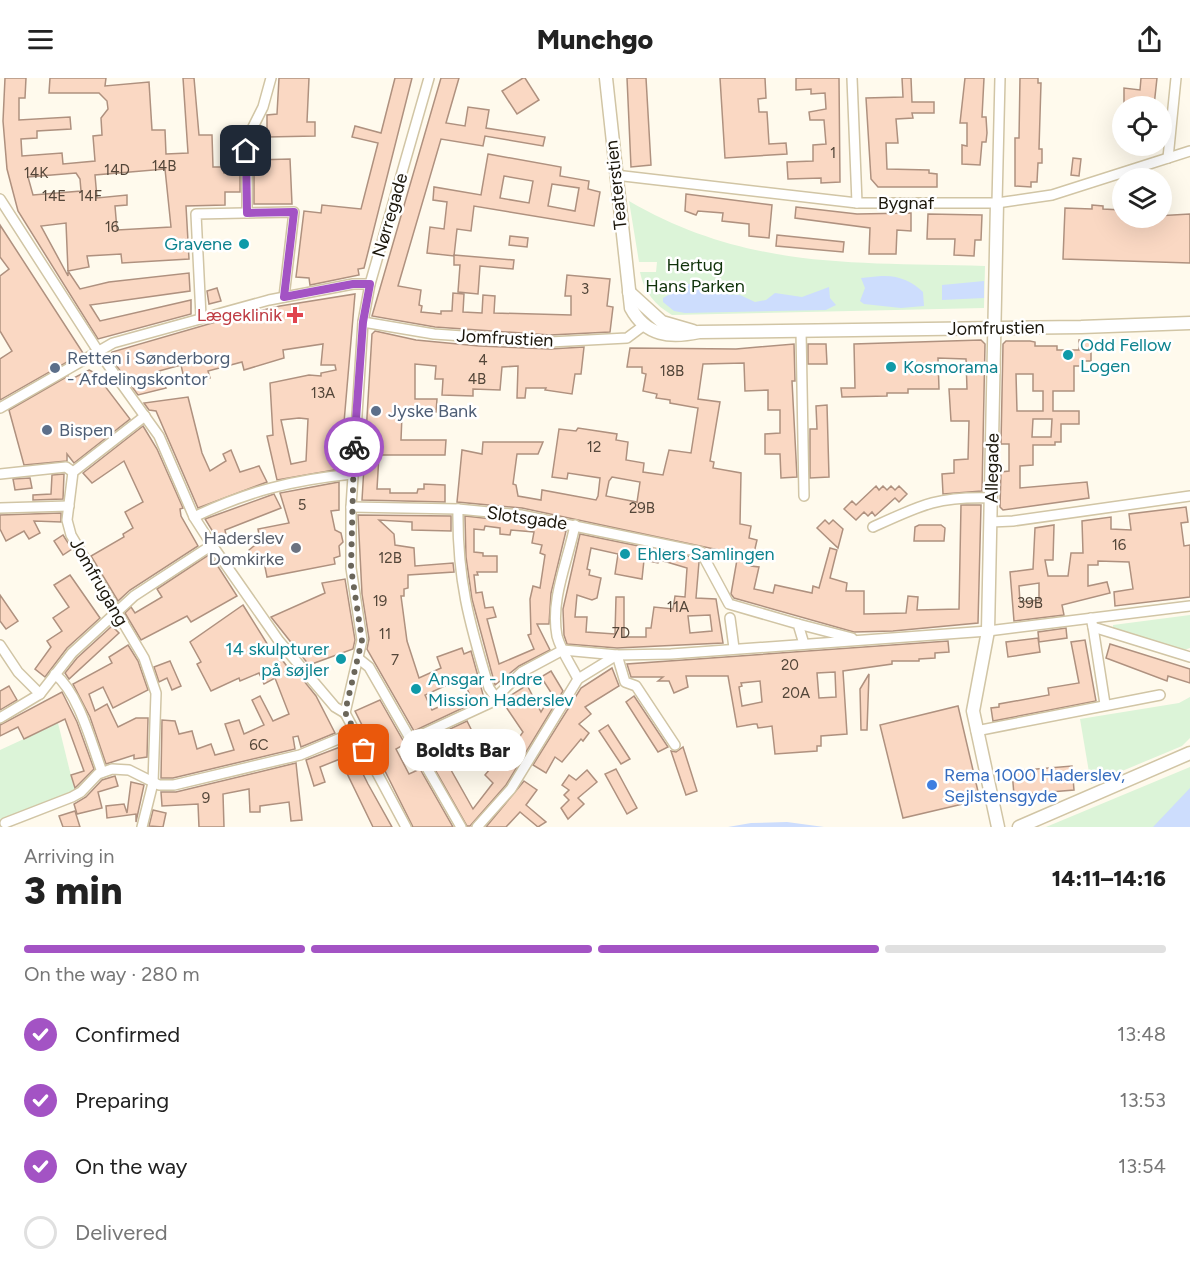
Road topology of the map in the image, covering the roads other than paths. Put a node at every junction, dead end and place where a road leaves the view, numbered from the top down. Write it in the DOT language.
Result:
graph roads {
  1 [pos="271,78"];
  2 [pos="429,78"];
  3 [pos="606,78"];
  4 [pos="852,78"];
  5 [pos="1000,78"];
  6 [pos="1176,78"];
  7 [pos="1190,151"];
  8 [pos="1168,158"];
  9 [pos="615,175"];
  10 [pos="0,200"];
  11 [pos="856,203"];
  12 [pos="997,203"];
  13 [pos="247,213"];
  14 [pos="370,284"];
  15 [pos="629,292"];
  16 [pos="284,297"];
  17 [pos="201,317"];
  18 [pos="363,322"];
  19 [pos="1190,323"];
  20 [pos="644,326"];
  21 [pos="995,328"];
  22 [pos="801,331"];
  23 [pos="699,332"];
  24 [pos="98,351"];
  25 [pos="4,406"];
  26 [pos="146,416"];
  27 [pos="74,472"];
  28 [pos="0,474"];
  29 [pos="352,474"];
  30 [pos="804,496"];
  31 [pos="1190,496"];
  32 [pos="992,498"];
  33 [pos="69,506"];
  34 [pos="351,507"];
  35 [pos="0,508"];
  36 [pos="458,508"];
  37 [pos="194,517"];
  38 [pos="991,522"];
  39 [pos="575,525"];
  40 [pos="873,527"];
  41 [pos="212,545"];
  42 [pos="1190,606"];
  43 [pos="116,612"];
  44 [pos="730,618"];
  45 [pos="1092,622"];
  46 [pos="798,624"];
  47 [pos="988,631"];
  48 [pos="860,640"];
  49 [pos="804,644"];
  50 [pos="0,645"];
  51 [pos="734,648"];
  52 [pos="562,650"];
  53 [pos="617,655"];
  54 [pos="1190,657"];
  55 [pos="359,659"];
  56 [pos="55,674"];
  57 [pos="578,679"];
  58 [pos="40,694"];
  59 [pos="1160,695"];
  60 [pos="496,698"];
  61 [pos="1105,704"];
  62 [pos="345,712"];
  63 [pos="0,718"];
  64 [pos="976,731"];
  65 [pos="355,732"];
  66 [pos="410,740"];
  67 [pos="675,745"];
  68 [pos="1190,753"];
  69 [pos="102,771"];
  70 [pos="153,783"];
  71 [pos="4,823"];
  72 [pos="142,827"];
  73 [pos="406,827"];
  74 [pos="460,827"];
  75 [pos="477,827"];
  76 [pos="998,827"];
  77 [pos="1019,827"];
  1 -- 13 [label="street"];
  2 -- 14 [label="street, Nørregade"];
  3 -- 9 [label="street, Teaterstien"];
  4 -- 11 [label="street"];
  5 -- 12 [label="street"];
  6 -- 8 [label="street"];
  7 -- 8 [label="street, Bygnaf"];
  8 -- 12 [label="street, Bygnaf"];
  9 -- 11 [label="street, Bygnaf"];
  9 -- 15 [label="street, Teaterstien"];
  10 -- 24 [label="street"];
  11 -- 12 [label="street, Bygnaf"];
  12 -- 21 [label="street, Allegade"];
  13 -- 16 [label="street"];
  13 -- 17 [label="street"];
  14 -- 16 [label="street"];
  14 -- 18 [label="street, Nørregade"];
  15 -- 20 [label="street"];
  15 -- 23 [label="street, Jomfrustien"];
  16 -- 17 [label="street"];
  17 -- 24 [label="street"];
  18 -- 20 [label="street, Jomfrustien"];
  18 -- 29 [label="street, Nørregade"];
  19 -- 21 [label="street, Jomfrustien"];
  20 -- 23 [label="street, Jomfrustien"];
  21 -- 22 [label="street, Jomfrustien"];
  21 -- 32 [label="street, Allegade"];
  22 -- 23 [label="street, Jomfrustien"];
  22 -- 30 [label="street"];
  24 -- 25 [label="street"];
  24 -- 26 [label="street"];
  26 -- 27 [label="street"];
  26 -- 37 [label="street"];
  27 -- 28 [label="street"];
  27 -- 33 [label="street, Jomfrugang"];
  29 -- 34 [label="street, Nørregade"];
  29 -- 37 [label="street"];
  31 -- 38 [label="street"];
  32 -- 38 [label="street, Allegade"];
  32 -- 40 [label="street"];
  33 -- 35 [label="street"];
  33 -- 43 [label="street, Jomfrugang"];
  34 -- 36 [label="street, Slotsgade"];
  34 -- 55 [label="street, Nørregade"];
  36 -- 39 [label="street, Slotsgade"];
  36 -- 60 [label="street"];
  37 -- 41 [label="street"];
  38 -- 47 [label="street, Allegade"];
  39 -- 46 [label="street, Slotsgade"];
  39 -- 52 [label="street"];
  41 -- 43 [label="street"];
  41 -- 62 [label="street"];
  42 -- 45 [label="street"];
  43 -- 56 [label="street"];
  43 -- 70 [label="street, Jomfrugang"];
  44 -- 51 [label="street"];
  45 -- 47 [label="street"];
  45 -- 54 [label="street"];
  45 -- 61 [label="street"];
  46 -- 48 [label="street"];
  46 -- 49 [label="street"];
  47 -- 48 [label="street"];
  47 -- 64 [label="street, Allegade"];
  48 -- 49 [label="street"];
  49 -- 51 [label="street"];
  50 -- 58 [label="street"];
  51 -- 53 [label="street"];
  52 -- 53 [label="street"];
  52 -- 57 [label="street"];
  52 -- 60 [label="street"];
  53 -- 57 [label="street"];
  53 -- 67 [label="street"];
  55 -- 62 [label="street, Nørregade"];
  55 -- 66 [label="street"];
  56 -- 58 [label="street"];
  56 -- 69 [label="street"];
  57 -- 75 [label="street"];
  58 -- 63 [label="street"];
  59 -- 61 [label="street"];
  60 -- 66 [label="street"];
  61 -- 64 [label="street"];
  62 -- 65 [label="street"];
  64 -- 76 [label="street, Allegade"];
  65 -- 70 [label="street"];
  65 -- 73 [label="street"];
  66 -- 74 [label="street"];
  68 -- 77 [label="street"];
  69 -- 70 [label="street"];
  69 -- 71 [label="street"];
  70 -- 72 [label="street, Jomfrugang"];
}
